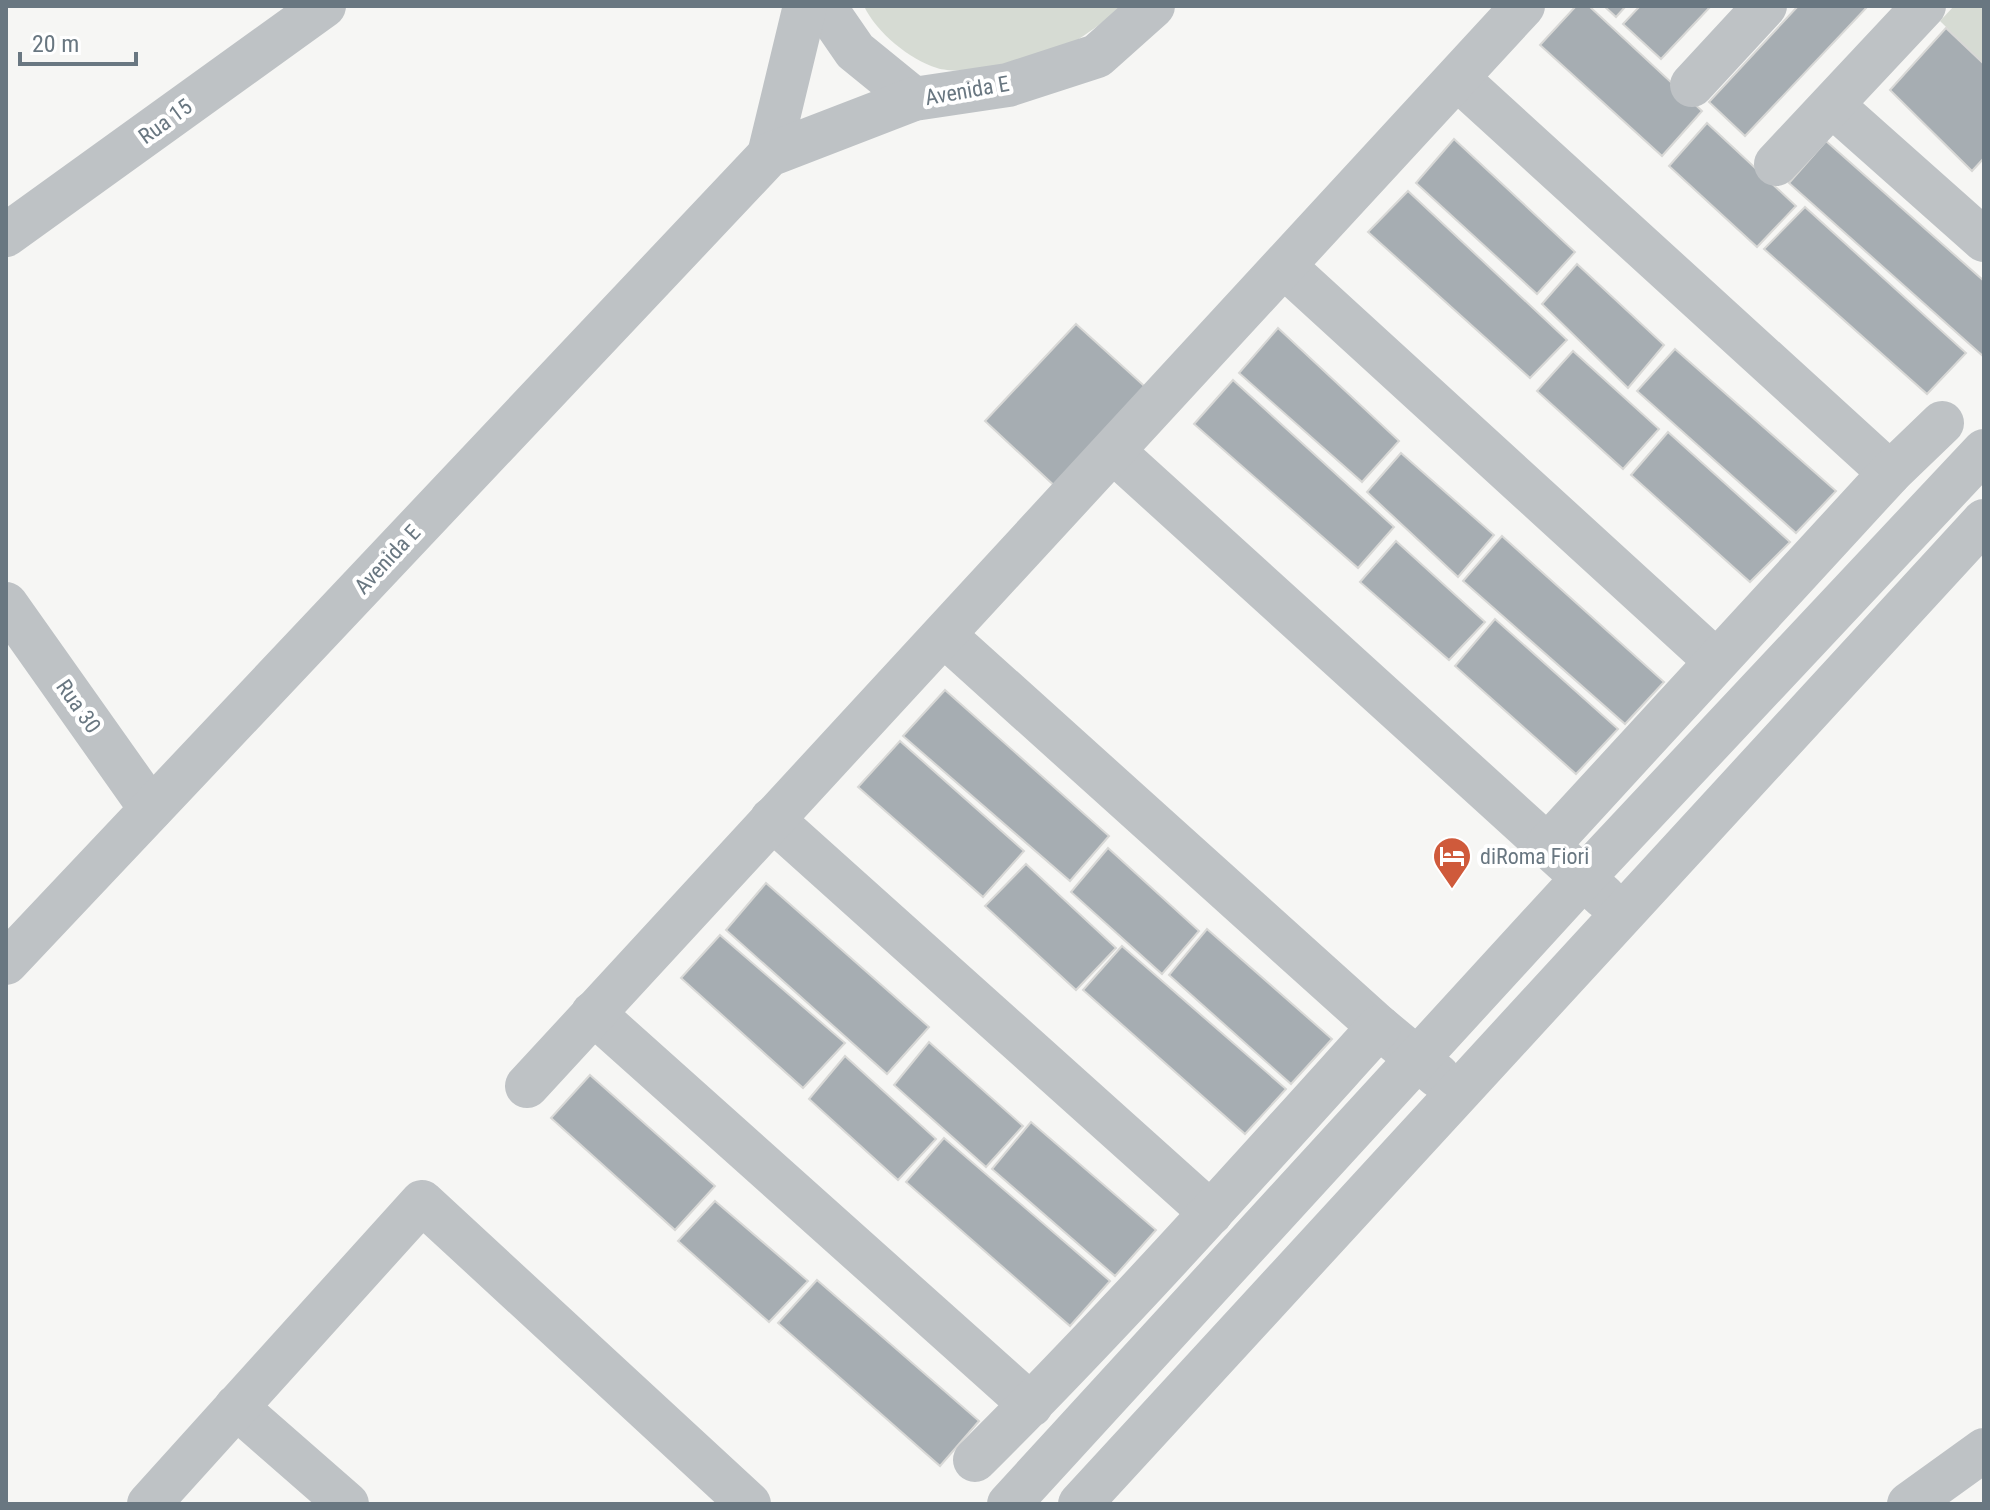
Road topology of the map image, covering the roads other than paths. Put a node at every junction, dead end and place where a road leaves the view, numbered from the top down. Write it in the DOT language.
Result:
graph roads {
  1 [pos="805,6"];
  2 [pos="824,6"];
  3 [pos="1153,6"];
  4 [pos="1523,6"];
  5 [pos="1765,6"];
  6 [pos="1924,6"];
  7 [pos="301,13"];
  8 [pos="1458,79"];
  9 [pos="1692,85"];
  10 [pos="914,99"];
  11 [pos="1832,105"];
  12 [pos="769,155"];
  13 [pos="1776,164"];
  14 [pos="6,235"];
  15 [pos="1984,240"];
  16 [pos="1285,267"];
  17 [pos="1942,423"];
  18 [pos="1984,451"];
  19 [pos="1114,452"];
  20 [pos="1890,473"];
  21 [pos="1984,521"];
  22 [pos="6,604"];
  23 [pos="945,636"];
  24 [pos="1716,661"];
  25 [pos="151,809"];
  26 [pos="772,819"];
  27 [pos="1548,845"];
  28 [pos="1583,878"];
  29 [pos="1623,914"];
  30 [pos="6,963"];
  31 [pos="593,1013"];
  32 [pos="1379,1027"];
  33 [pos="1418,1059"];
  34 [pos="527,1086"];
  35 [pos="1458,1093"];
  36 [pos="1211,1213"];
  37 [pos="1031,1405"];
  38 [pos="236,1407"];
  39 [pos="1984,1450"];
  40 [pos="975,1460"];
  41 [pos="149,1504"];
  42 [pos="347,1504"];
  43 [pos="749,1504"];
  44 [pos="1009,1504"];
  45 [pos="1080,1504"];
  46 [pos="1909,1504"];
  1 -- 12 [label="street, Avenida E"];
  2 -- 10 [label="street"];
  3 -- 10 [label="street, Avenida E"];
  4 -- 8 [label="street"];
  5 -- 9 [label="street"];
  6 -- 11 [label="street"];
  7 -- 14 [label="street, Rua 15"];
  8 -- 16 [label="street"];
  8 -- 20 [label="street"];
  10 -- 12 [label="street, Avenida E"];
  11 -- 13 [label="street"];
  11 -- 15 [label="street"];
  12 -- 25 [label="street, Avenida E"];
  16 -- 19 [label="street"];
  16 -- 24 [label="street"];
  17 -- 20 [label="street"];
  18 -- 28 [label="street"];
  19 -- 23 [label="street"];
  19 -- 27 [label="street"];
  20 -- 24 [label="street"];
  21 -- 29 [label="street"];
  22 -- 25 [label="street, Rua 30"];
  23 -- 26 [label="street"];
  23 -- 32 [label="street"];
  24 -- 27 [label="street"];
  25 -- 30 [label="street, Avenida E"];
  26 -- 31 [label="street"];
  26 -- 36 [label="street"];
  27 -- 28 [label="street"];
  28 -- 29 [label="street"];
  28 -- 33 [label="street"];
  29 -- 35 [label="street"];
  31 -- 34 [label="street"];
  31 -- 37 [label="street"];
  32 -- 33 [label="street"];
  32 -- 36 [label="street"];
  33 -- 35 [label="street"];
  33 -- 44 [label="street"];
  35 -- 45 [label="street"];
  36 -- 37 [label="street"];
  37 -- 40 [label="street"];
  38 -- 41 [label="street"];
  38 -- 42 [label="street"];
  38 -- 43 [label="street"];
  39 -- 46 [label="street"];
}
